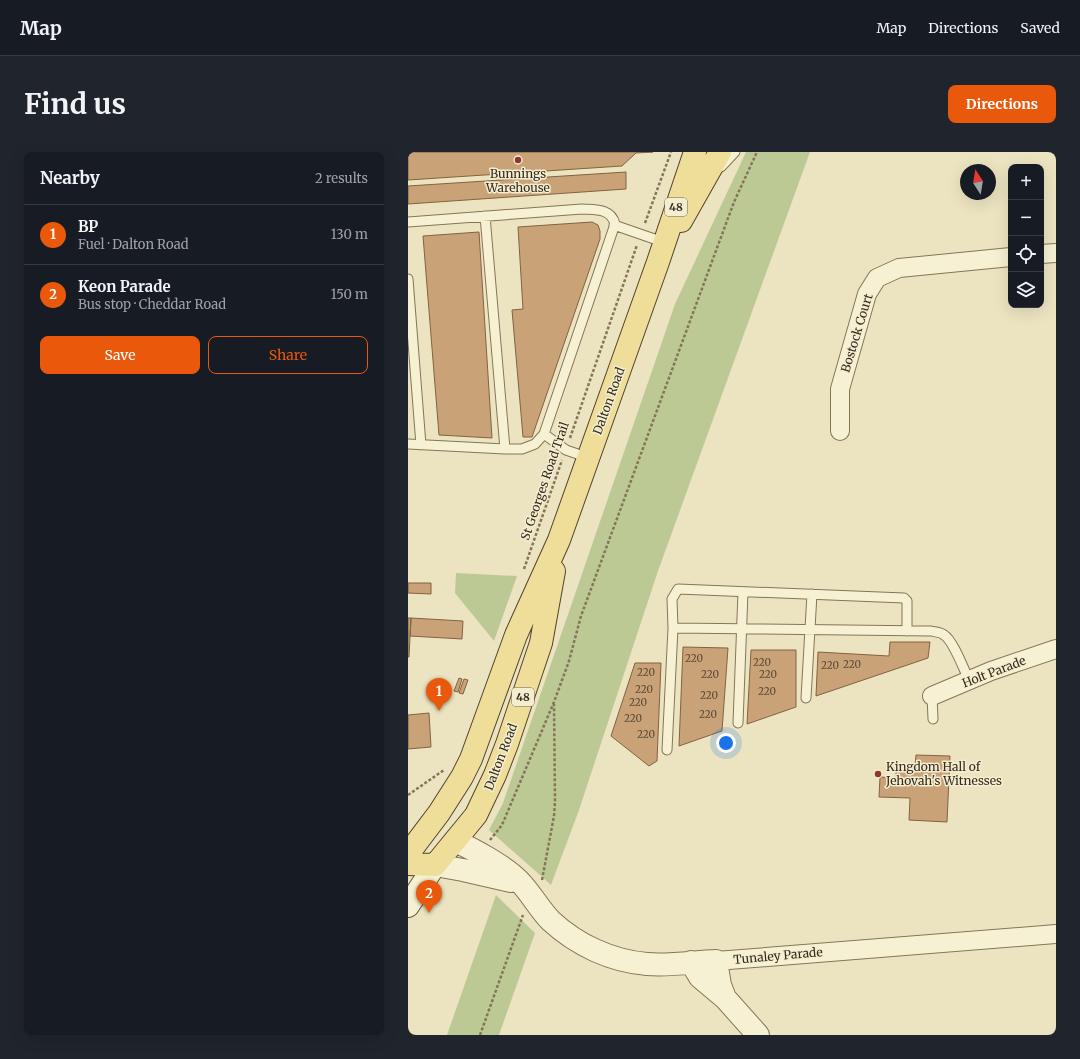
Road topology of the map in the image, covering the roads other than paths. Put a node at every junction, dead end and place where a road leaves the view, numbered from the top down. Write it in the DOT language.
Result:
graph roads {
  1 [pos="695,152"];
  2 [pos="720,152"];
  3 [pos="735,152"];
  4 [pos="702,184"];
  5 [pos="485,216"];
  6 [pos="408,222"];
  7 [pos="614,225"];
  8 [pos="664,250"];
  9 [pos="1056,253"];
  10 [pos="1044,254"];
  11 [pos="1008,257"];
  12 [pos="408,279"];
  13 [pos="840,430"];
  14 [pos="544,434"];
  15 [pos="408,444"];
  16 [pos="421,445"];
  17 [pos="505,449"];
  18 [pos="589,458"];
  19 [pos="559,540"];
  20 [pos="743,592"];
  21 [pos="812,594"];
  22 [pos="673,628"];
  23 [pos="741,628"];
  24 [pos="810,629"];
  25 [pos="907,631"];
  26 [pos="1056,649"];
  27 [pos="969,680"];
  28 [pos="932,696"];
  29 [pos="806,698"];
  30 [pos="933,719"];
  31 [pos="738,723"];
  32 [pos="667,750"];
  33 [pos="417,828"];
  34 [pos="455,841"];
  35 [pos="408,854"];
  36 [pos="408,864"];
  37 [pos="435,865"];
  38 [pos="534,885"];
  39 [pos="408,906"];
  40 [pos="1056,934"];
  41 [pos="716,961"];
  42 [pos="691,962"];
  43 [pos="725,998"];
  44 [pos="758,1035"];
  1 -- 8 [label="main road, Dalton Road / 48"];
  2 -- 4 [label="main road, Dalton Road / 48"];
  3 -- 4 [label="lane"];
  4 -- 8 [label="main road, Dalton Road / 48"];
  5 -- 6 [label="lane"];
  5 -- 7 [label="lane"];
  5 -- 17 [label="lane"];
  7 -- 8 [label="lane"];
  7 -- 14 [label="lane"];
  8 -- 18 [label="main road, Dalton Road / 48"];
  9 -- 10 [label="street"];
  11 -- 13 [label="street, Bostock Court"];
  12 -- 16 [label="lane"];
  14 -- 17 [label="lane"];
  14 -- 18 [label="lane"];
  15 -- 16 [label="lane"];
  16 -- 17 [label="lane"];
  18 -- 19 [label="main road, Dalton Road / 48"];
  19 -- 33 [label="main road, Dalton Road / 48"];
  19 -- 34 [label="main road, Dalton Road / 48"];
  20 -- 21 [label="lane"];
  20 -- 22 [label="lane"];
  20 -- 23 [label="lane"];
  21 -- 24 [label="lane"];
  21 -- 25 [label="lane"];
  22 -- 23 [label="lane"];
  22 -- 32 [label="lane"];
  23 -- 24 [label="lane"];
  23 -- 31 [label="lane"];
  24 -- 25 [label="lane"];
  24 -- 29 [label="lane"];
  25 -- 27 [label="lane"];
  26 -- 27 [label="street, Holt Parade"];
  27 -- 28 [label="street, Holt Parade"];
  28 -- 30 [label="lane"];
  33 -- 34 [label="main road"];
  33 -- 35 [label="main road, Dalton Road"];
  34 -- 37 [label="main road, Dalton Road / 48"];
  34 -- 38 [label="street, Tunaley Parade"];
  36 -- 37 [label="main road"];
  37 -- 38 [label="street"];
  37 -- 39 [label="street"];
  38 -- 42 [label="street, Tunaley Parade"];
  40 -- 41 [label="street, Tunaley Parade"];
  41 -- 42 [label="street, Tunaley Parade"];
  41 -- 43 [label="street"];
  42 -- 43 [label="street"];
  43 -- 44 [label="street"];
}
